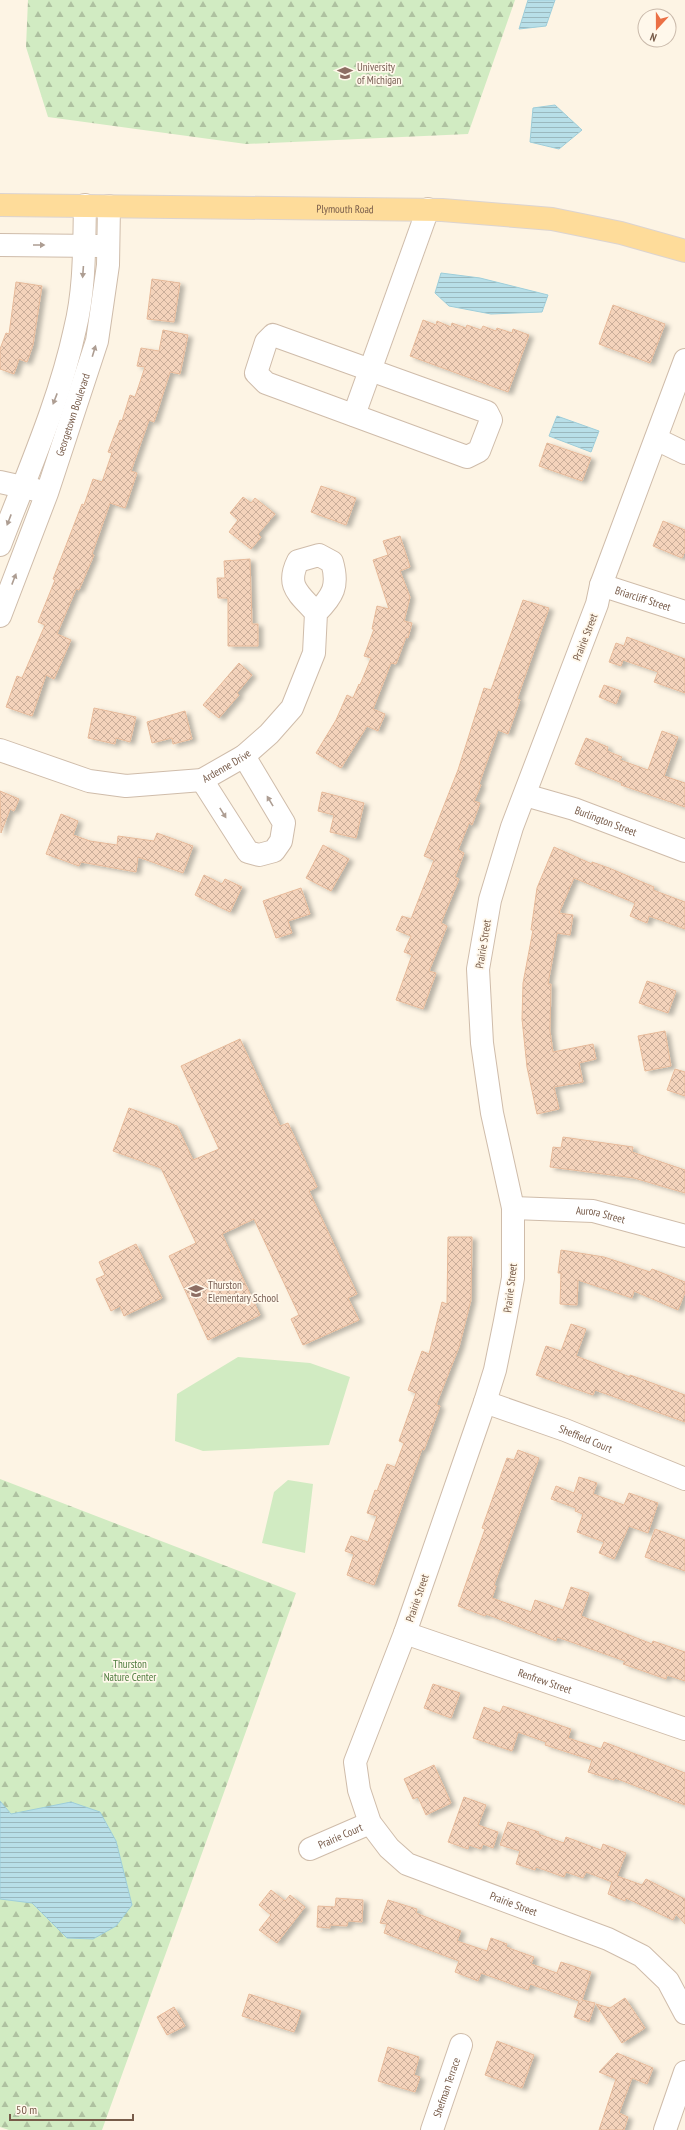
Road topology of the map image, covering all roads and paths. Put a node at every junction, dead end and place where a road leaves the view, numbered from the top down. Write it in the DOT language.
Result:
graph roads {
  1 [pos="0,204"];
  2 [pos="85,205"];
  3 [pos="109,206"];
  4 [pos="428,209"];
  5 [pos="0,245"];
  6 [pos="84,246"];
  7 [pos="109,247"];
  8 [pos="685,251"];
  9 [pos="685,360"];
  10 [pos="370,369"];
  11 [pos="354,416"];
  12 [pos="656,439"];
  13 [pos="685,453"];
  14 [pos="0,482"];
  15 [pos="22,486"];
  16 [pos="47,493"];
  17 [pos="0,544"];
  18 [pos="601,585"];
  19 [pos="685,612"];
  20 [pos="316,613"];
  21 [pos="0,616"];
  22 [pos="0,750"];
  23 [pos="244,756"];
  24 [pos="202,780"];
  25 [pos="525,795"];
  26 [pos="685,851"];
  27 [pos="513,1208"];
  28 [pos="685,1236"];
  29 [pos="485,1402"];
  30 [pos="685,1479"];
  31 [pos="405,1633"];
  32 [pos="685,1729"];
  33 [pos="370,1823"];
  34 [pos="310,1849"];
  35 [pos="685,2012"];
  36 [pos="461,2045"];
  37 [pos="685,2072"];
  38 [pos="432,2130"];
  39 [pos="665,2130"];
  1 -- 2 [label="main road, Plymouth Road"];
  2 -- 3 [label="main road, Plymouth Road"];
  2 -- 6 [label="street, Georgetown Boulevard"];
  3 -- 4 [label="main road, Plymouth Road"];
  3 -- 7 [label="street, Georgetown Boulevard"];
  4 -- 8 [label="main road, Plymouth Road"];
  4 -- 10 [label="street"];
  5 -- 6 [label="street, one-way"];
  6 -- 7 [label="street"];
  6 -- 15 [label="street, Georgetown Boulevard, one-way"];
  16 -- 7 [label="street, Georgetown Boulevard, one-way"];
  9 -- 12 [label="street, Prairie Street"];
  10 -- 11 [label="street"];
  10 -- 11 [label="street"];
  10 -- 11 [label="street"];
  12 -- 13 [label="street"];
  12 -- 18 [label="street, Prairie Street"];
  14 -- 15 [label="street"];
  15 -- 16 [label="street"];
  15 -- 17 [label="street, Georgetown Boulevard, one-way"];
  21 -- 16 [label="street, Georgetown Boulevard, one-way"];
  18 -- 19 [label="street, Briarcliff Street"];
  18 -- 25 [label="street, Prairie Street"];
  20 -- 23 [label="street, Ardenne Drive"];
  22 -- 24 [label="street, Ardenne Drive"];
  23 -- 24 [label="street, Ardenne Drive"];
  24 -- 23 [label="street, one-way"];
  25 -- 26 [label="street, Burlington Street"];
  25 -- 27 [label="street, Prairie Street"];
  27 -- 28 [label="street, Aurora Street"];
  27 -- 29 [label="street, Prairie Street"];
  29 -- 30 [label="street, Sheffield Court"];
  29 -- 31 [label="street, Prairie Street"];
  31 -- 32 [label="street, Renfrew Street"];
  31 -- 33 [label="street, Prairie Street"];
  33 -- 34 [label="street, Prairie Court"];
  33 -- 35 [label="street, Prairie Street"];
  36 -- 38 [label="street, Shefman Terrace"];
  37 -- 39 [label="street"];
}
